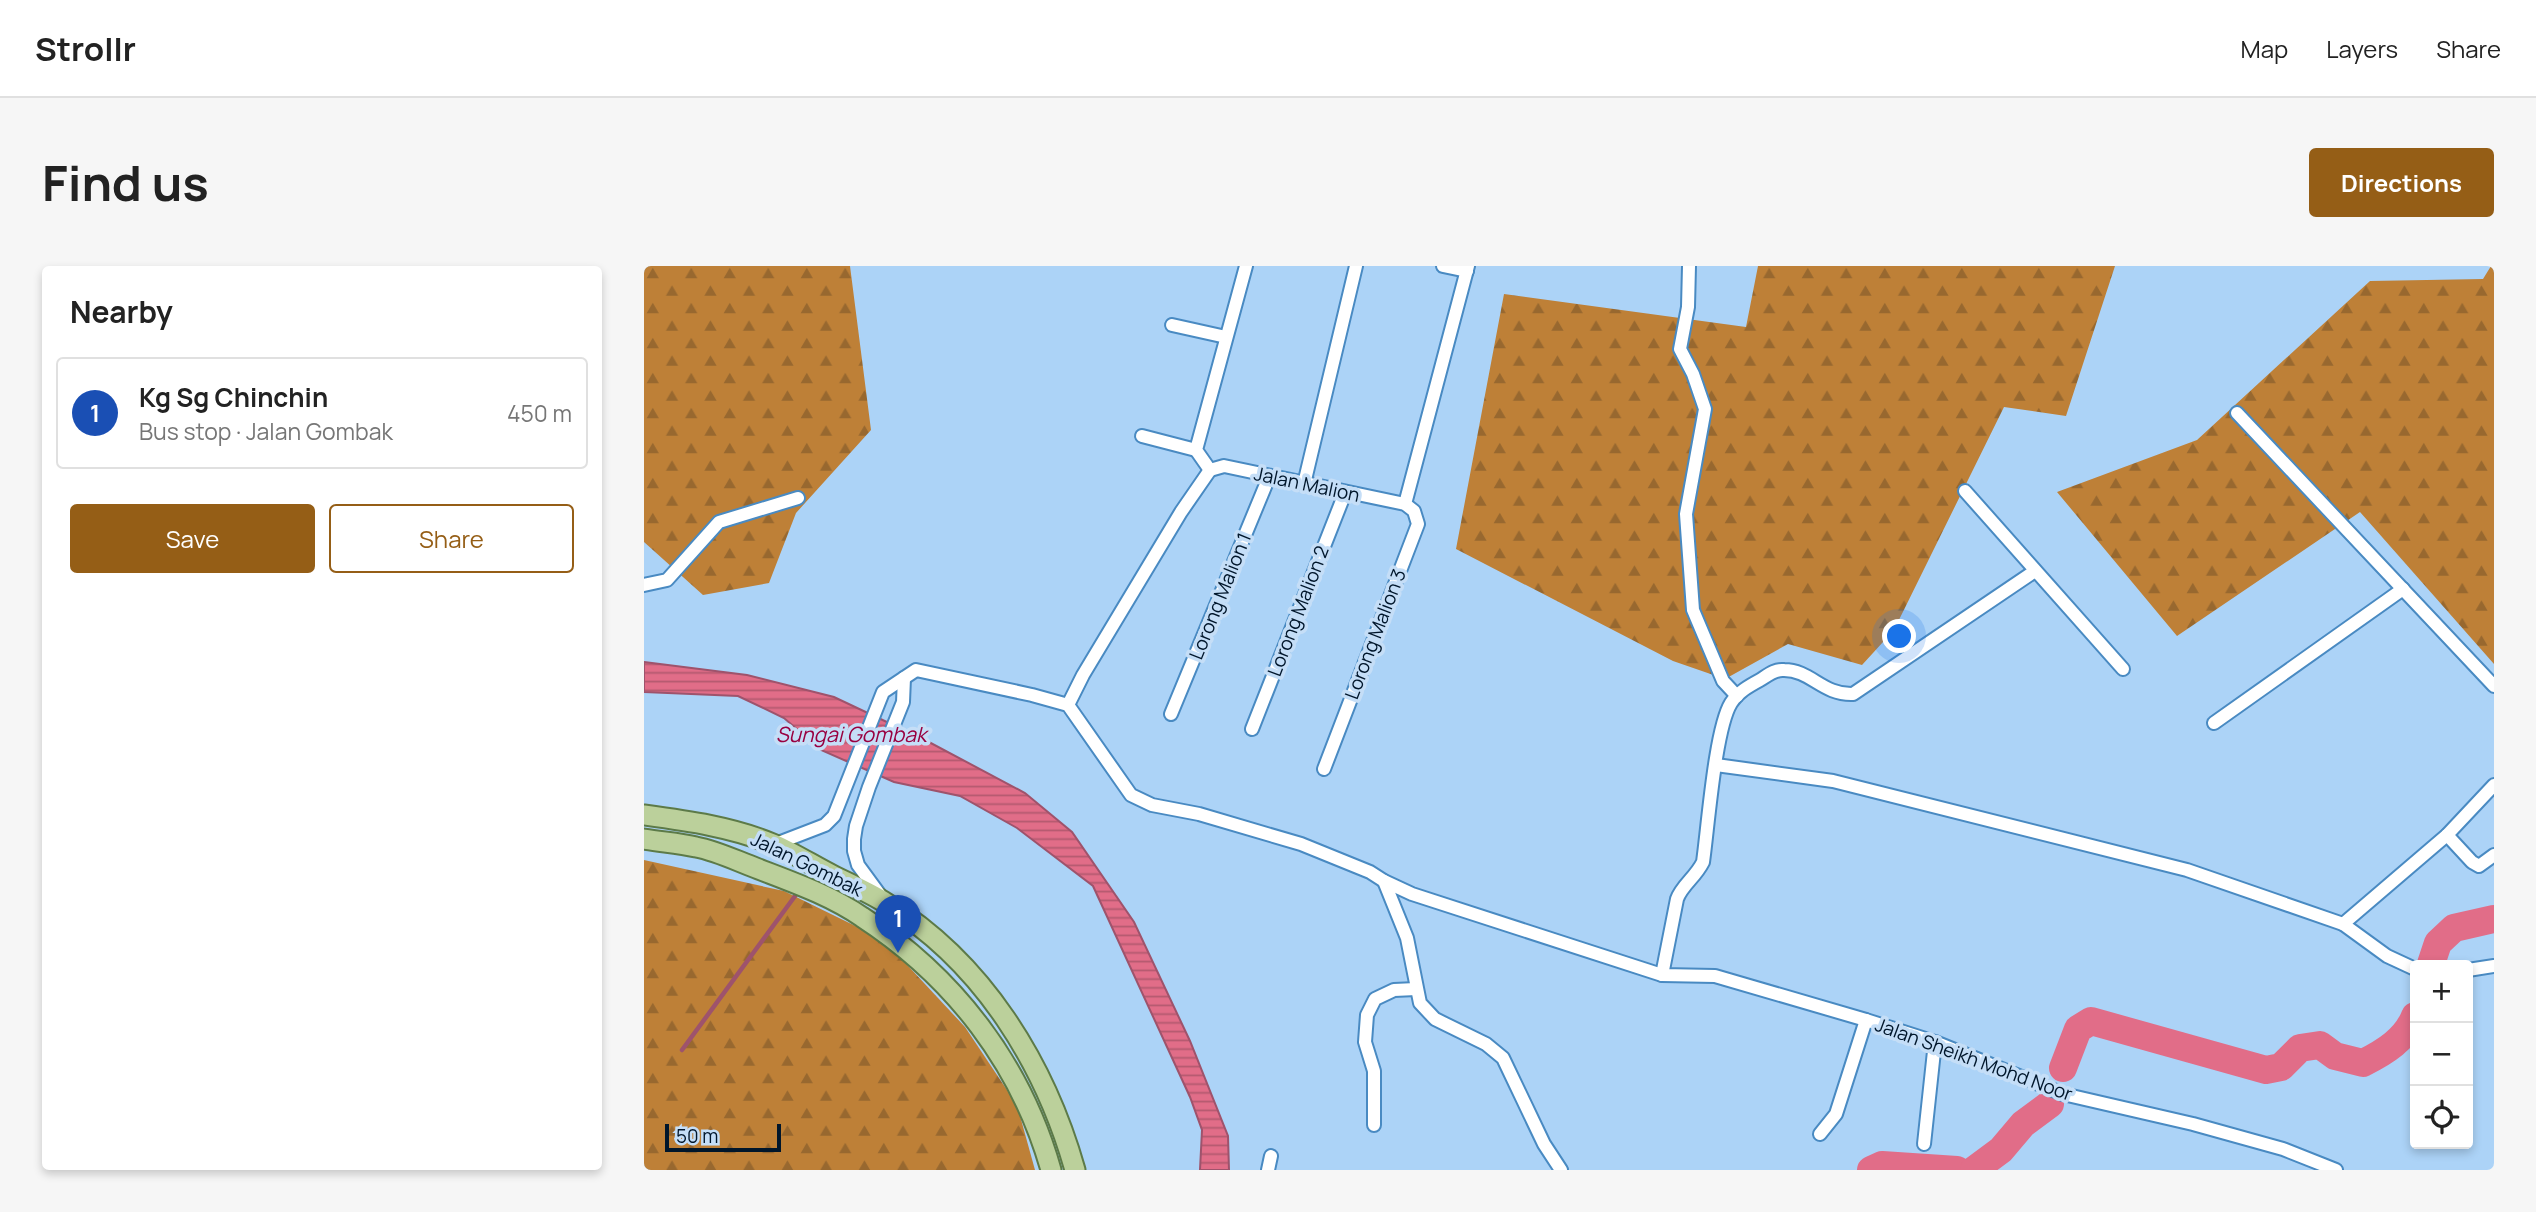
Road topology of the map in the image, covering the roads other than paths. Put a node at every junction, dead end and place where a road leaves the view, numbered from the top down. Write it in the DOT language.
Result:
graph roads {
  1 [pos="1246,266"];
  2 [pos="1356,266"];
  3 [pos="1443,266"];
  4 [pos="1689,266"];
  5 [pos="1467,269"];
  6 [pos="1172,325"];
  7 [pos="1226,337"];
  8 [pos="2237,413"];
  9 [pos="1142,436"];
  10 [pos="1196,450"];
  11 [pos="1210,470"];
  12 [pos="1269,477"];
  13 [pos="1304,484"];
  14 [pos="1965,491"];
  15 [pos="1345,493"];
  16 [pos="798,498"];
  17 [pos="1405,504"];
  18 [pos="2035,570"];
  19 [pos="644,585"];
  20 [pos="2403,589"];
  21 [pos="2123,669"];
  22 [pos="904,678"];
  23 [pos="2494,686"];
  24 [pos="1737,696"];
  25 [pos="1068,705"];
  26 [pos="1171,714"];
  27 [pos="2214,723"];
  28 [pos="1252,729"];
  29 [pos="1716,765"];
  30 [pos="1324,769"];
  31 [pos="2494,785"];
  32 [pos="644,815"];
  33 [pos="2447,835"];
  34 [pos="644,839"];
  35 [pos="774,845"];
  36 [pos="2494,855"];
  37 [pos="1384,881"];
  38 [pos="886,903"];
  39 [pos="2343,924"];
  40 [pos="2494,966"];
  41 [pos="2410,967"];
  42 [pos="2473,969"];
  43 [pos="1662,975"];
  44 [pos="1416,989"];
  45 [pos="1866,1020"];
  46 [pos="1935,1042"];
  47 [pos="1374,1125"];
  48 [pos="1820,1134"];
  49 [pos="1924,1144"];
  50 [pos="1051,1170"];
  51 [pos="1075,1170"];
  52 [pos="1561,1170"];
  53 [pos="2336,1170"];
  1 -- 7 [label="street"];
  2 -- 13 [label="street"];
  3 -- 5 [label="street"];
  4 -- 24 [label="street"];
  5 -- 17 [label="street"];
  6 -- 7 [label="street"];
  7 -- 10 [label="street"];
  8 -- 20 [label="street"];
  9 -- 10 [label="street"];
  10 -- 11 [label="street"];
  11 -- 12 [label="street, Jalan Malion"];
  11 -- 25 [label="street"];
  12 -- 13 [label="street, Jalan Malion"];
  12 -- 26 [label="street, Lorong Malion 1"];
  13 -- 15 [label="street, Jalan Malion"];
  14 -- 18 [label="street"];
  15 -- 17 [label="street, Jalan Malion"];
  15 -- 28 [label="street, Lorong Malion 2"];
  16 -- 19 [label="street"];
  17 -- 30 [label="street, Lorong Malion 3"];
  18 -- 21 [label="street"];
  18 -- 24 [label="street"];
  20 -- 23 [label="street"];
  20 -- 27 [label="street"];
  22 -- 25 [label="street"];
  22 -- 35 [label="street"];
  22 -- 38 [label="street"];
  24 -- 29 [label="street"];
  25 -- 37 [label="street, Jalan Sheikh Mohd Noor"];
  29 -- 39 [label="street"];
  29 -- 43 [label="street"];
  31 -- 33 [label="street"];
  32 -- 35 [label="main road, Jalan Gombak"];
  33 -- 36 [label="street"];
  33 -- 39 [label="street"];
  34 -- 50 [label="main road, Jalan Gombak"];
  35 -- 38 [label="main road, Jalan Gombak"];
  37 -- 43 [label="street, Jalan Sheikh Mohd Noor"];
  37 -- 44 [label="street"];
  38 -- 51 [label="main road, Jalan Gombak"];
  39 -- 41 [label="street"];
  40 -- 42 [label="street"];
  43 -- 45 [label="street, Jalan Sheikh Mohd Noor"];
  44 -- 47 [label="street"];
  44 -- 52 [label="street"];
  45 -- 46 [label="street, Jalan Sheikh Mohd Noor"];
  45 -- 48 [label="street"];
  46 -- 49 [label="street"];
  46 -- 53 [label="street, Jalan Sheikh Mohd Noor"];
}
